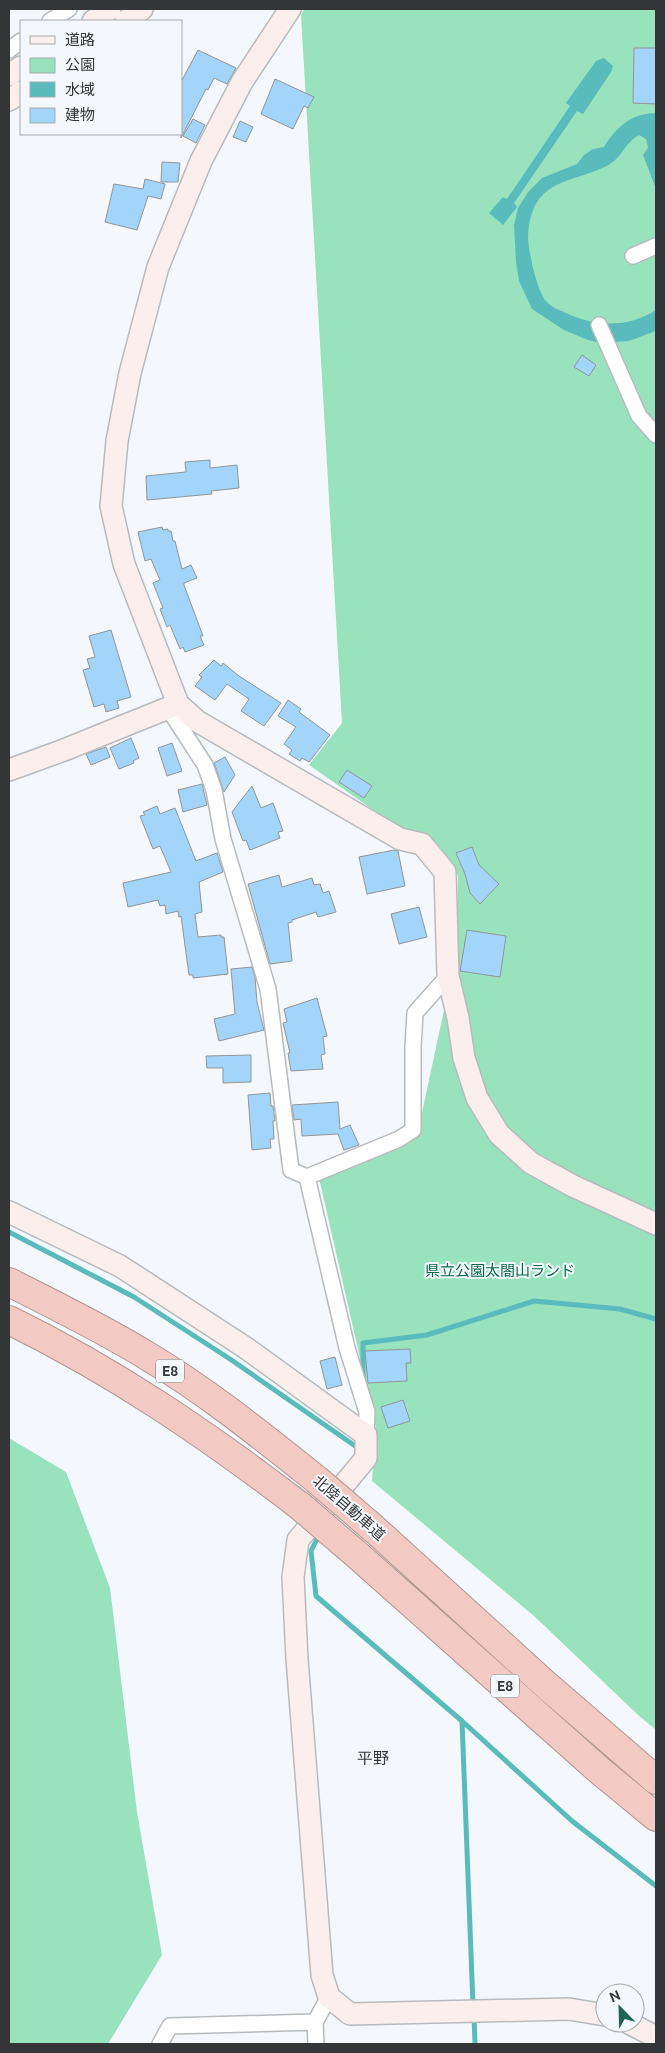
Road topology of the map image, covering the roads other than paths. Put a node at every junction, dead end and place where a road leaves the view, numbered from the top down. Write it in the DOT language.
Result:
graph roads {
  1 [pos="69,9"];
  2 [pos="110,9"];
  3 [pos="142,9"];
  4 [pos="290,9"];
  5 [pos="52,20"];
  6 [pos="95,20"];
  7 [pos="127,20"];
  8 [pos="20,42"];
  9 [pos="9,50"];
  10 [pos="20,68"];
  11 [pos="9,75"];
  12 [pos="20,93"];
  13 [pos="9,100"];
  14 [pos="656,246"];
  15 [pos="633,256"];
  16 [pos="599,325"];
  17 [pos="656,435"];
  18 [pos="173,706"];
  19 [pos="9,770"];
  20 [pos="448,976"];
  21 [pos="307,1177"];
  22 [pos="9,1212"];
  23 [pos="656,1224"];
  24 [pos="9,1282"];
  25 [pos="9,1320"];
  26 [pos="366,1436"];
  27 [pos="656,1780"];
  28 [pos="656,1817"];
  29 [pos="329,1997"];
  30 [pos="595,2014"];
  31 [pos="315,2022"];
  32 [pos="160,2044"];
  33 [pos="316,2044"];
  1 -- 5 [label="street"];
  2 -- 6 [label="street"];
  3 -- 7 [label="street"];
  4 -- 18 [label="street"];
  8 -- 9 [label="street"];
  10 -- 11 [label="street"];
  12 -- 13 [label="street"];
  14 -- 15 [label="street"];
  16 -- 17 [label="street"];
  18 -- 19 [label="street"];
  18 -- 20 [label="street"];
  18 -- 21 [label="street"];
  20 -- 21 [label="street"];
  20 -- 23 [label="street"];
  21 -- 26 [label="street"];
  22 -- 26 [label="street"];
  24 -- 27 [label="highway, 北陸自動車道 / E8, bridge"];
  25 -- 28 [label="highway, 北陸自動車道 / E8, bridge"];
  26 -- 29 [label="street"];
  29 -- 30 [label="street"];
  29 -- 31 [label="street"];
  31 -- 32 [label="street"];
  31 -- 33 [label="street"];
}
